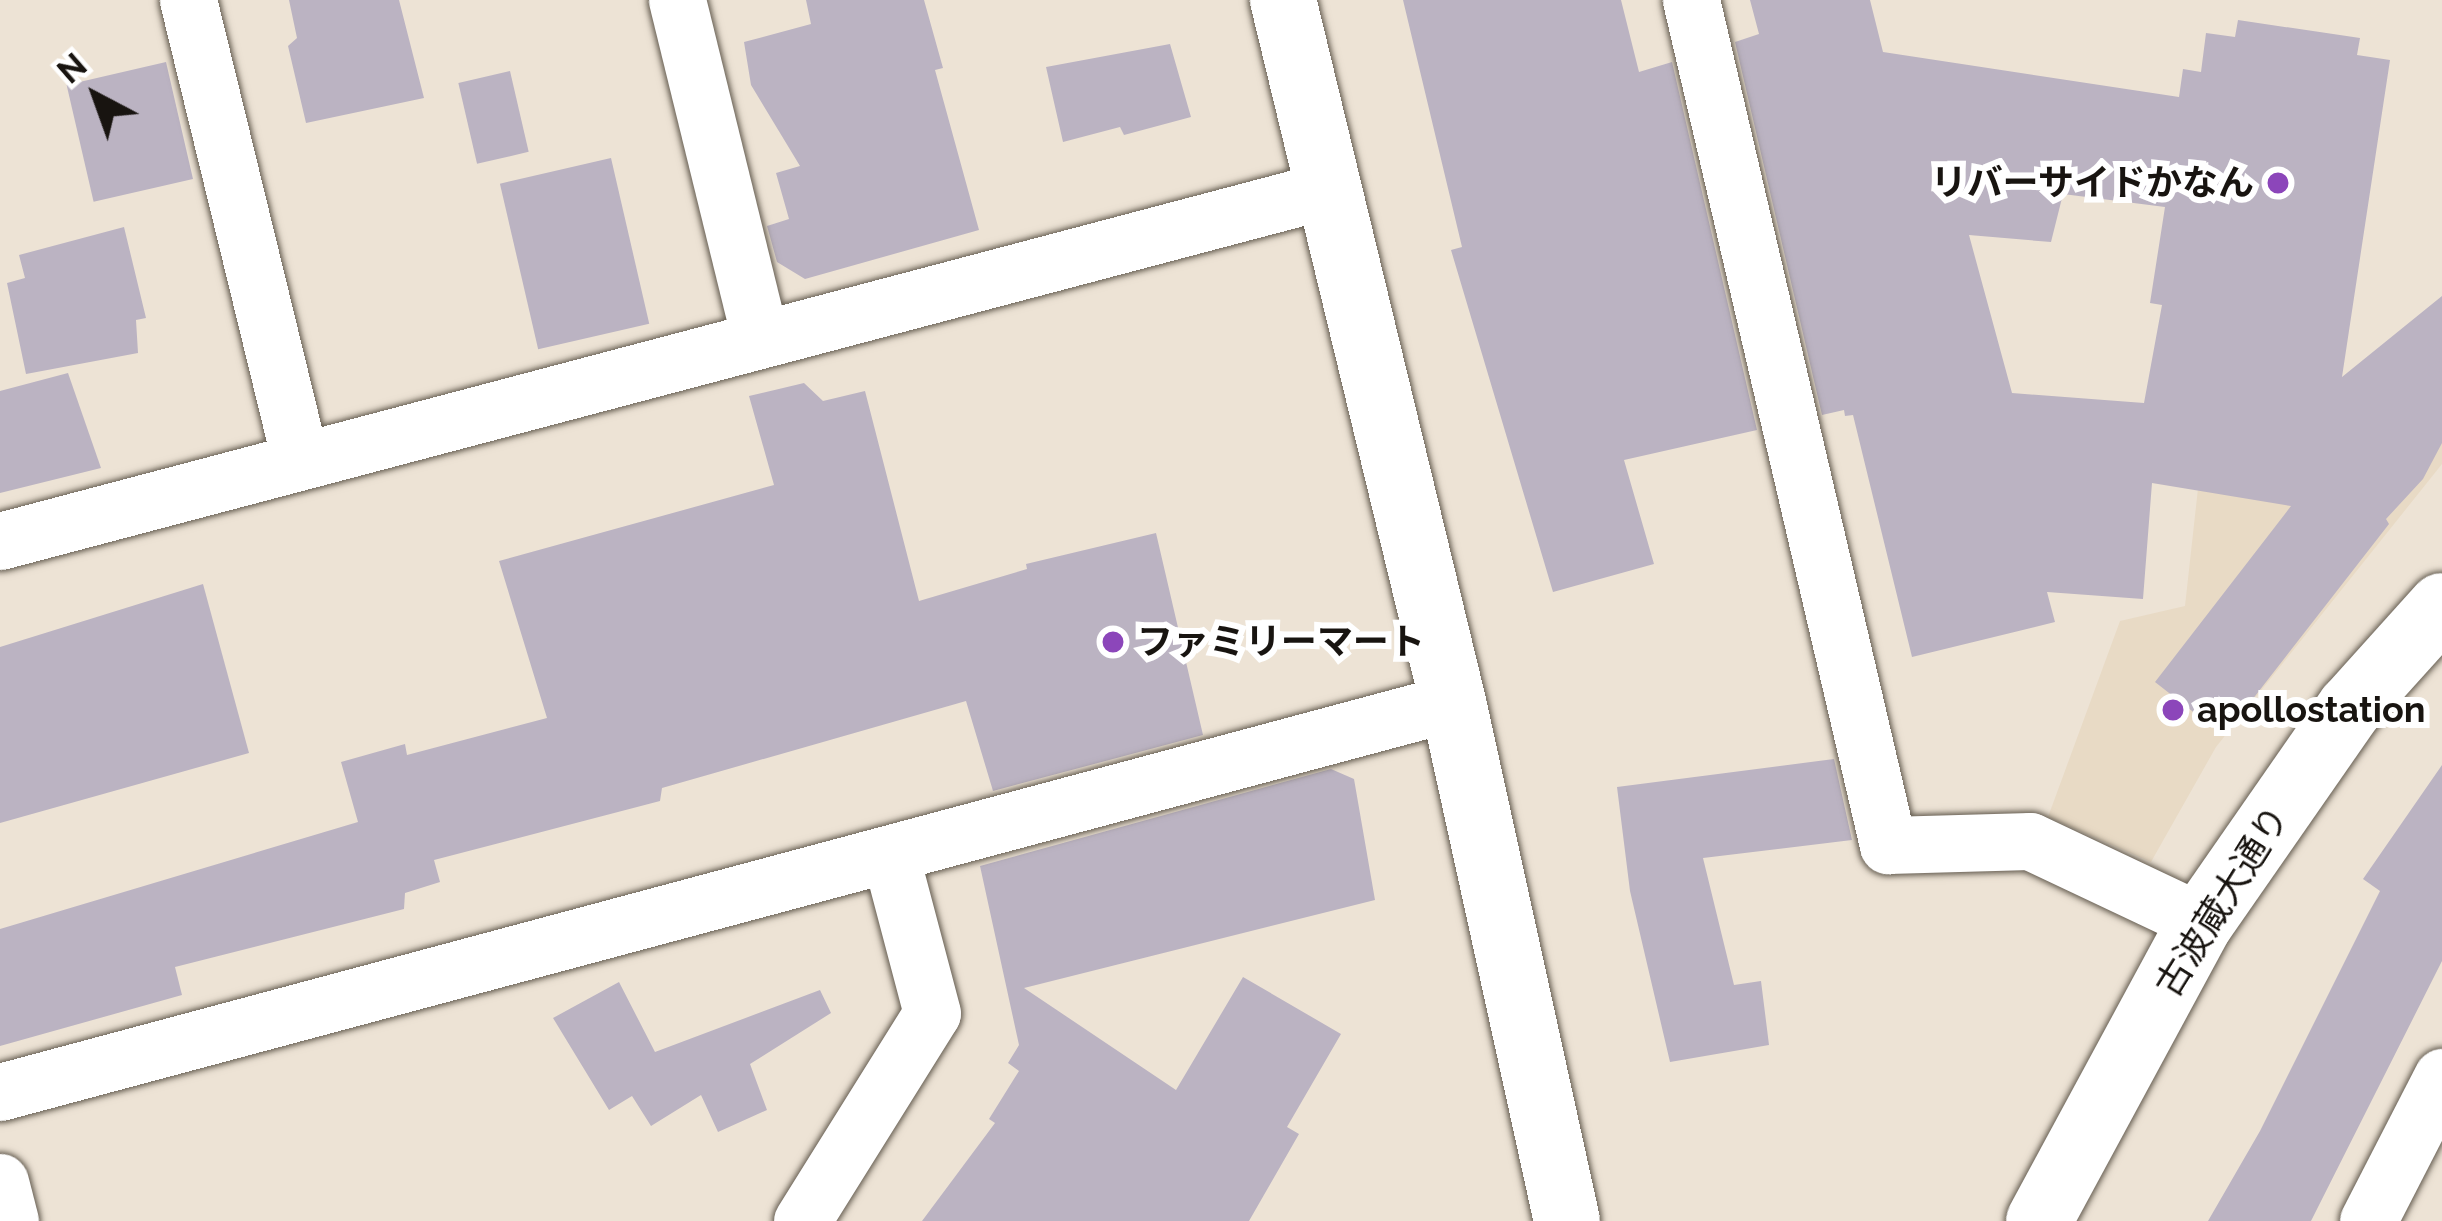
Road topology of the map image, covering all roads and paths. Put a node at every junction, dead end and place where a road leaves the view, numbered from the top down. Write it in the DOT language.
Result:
graph roads {
  1 [pos="188,0"];
  2 [pos="677,0"];
  3 [pos="1282,0"];
  4 [pos="1690,0"];
  5 [pos="1328,190"];
  6 [pos="760,339"];
  7 [pos="300,461"];
  8 [pos="0,541"];
  9 [pos="2442,606"];
  10 [pos="1453,702"];
  11 [pos="890,854"];
  12 [pos="2201,922"];
  13 [pos="2442,1077"];
  14 [pos="0,1092"];
  15 [pos="0,1181"];
  16 [pos="10,1221"];
  17 [pos="802,1221"];
  18 [pos="1567,1221"];
  19 [pos="2039,1221"];
  20 [pos="2368,1221"];
  1 -- 7 [label="street"];
  2 -- 6 [label="street"];
  3 -- 5 [label="main road"];
  4 -- 12 [label="street"];
  5 -- 6 [label="street"];
  5 -- 10 [label="main road"];
  6 -- 7 [label="street"];
  7 -- 8 [label="street"];
  9 -- 12 [label="main road, 古波蔵大通り"];
  10 -- 11 [label="street"];
  10 -- 18 [label="main road"];
  11 -- 14 [label="street"];
  11 -- 17 [label="street"];
  12 -- 19 [label="main road, 古波蔵大通り"];
  13 -- 20 [label="street"];
  15 -- 16 [label="street"];
}
